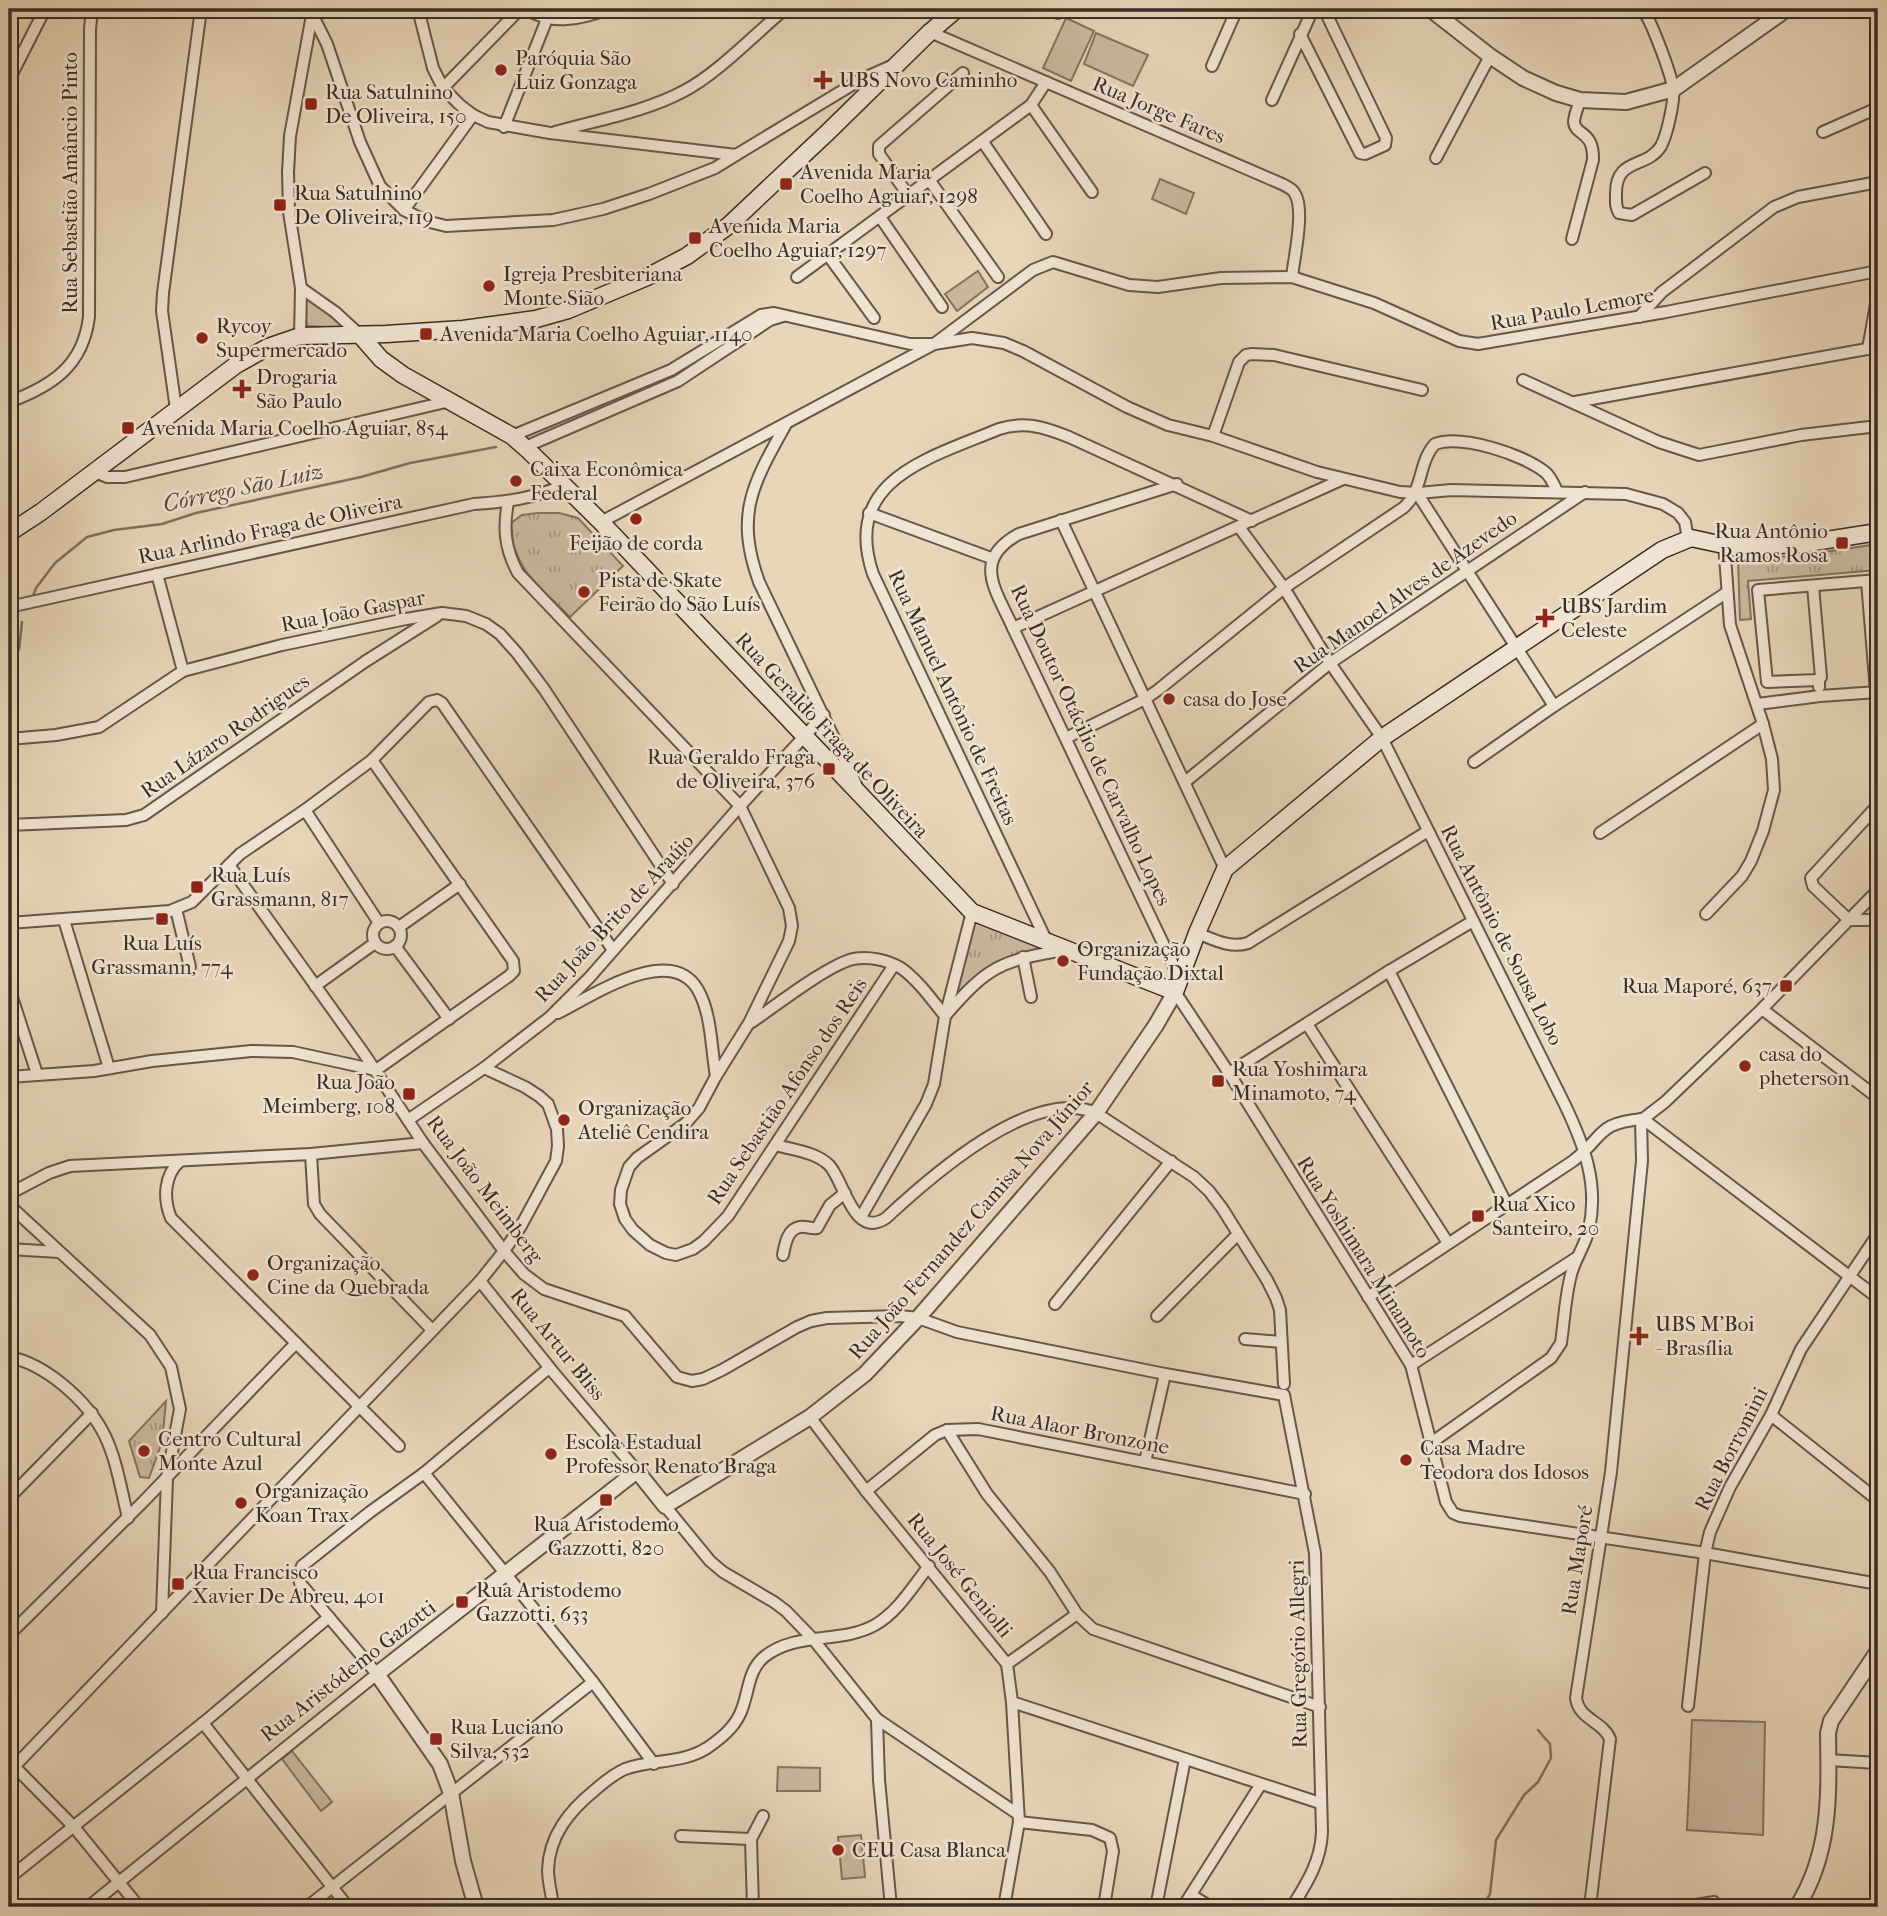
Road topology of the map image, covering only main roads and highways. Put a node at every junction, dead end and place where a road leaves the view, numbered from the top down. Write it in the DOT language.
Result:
graph roads {
  1 [pos="957,9"];
  2 [pos="360,335"];
  3 [pos="1878,523"];
  4 [pos="1878,532"];
  5 [pos="9,533"];
  6 [pos="1720,543"];
  7 [pos="1178,986"];
  1 -- 2 [label="main road"];
  2 -- 5 [label="main road"];
  2 -- 7 [label="main road, Rua Geraldo Fraga de Oliveira"];
  3 -- 6 [label="main road"];
  4 -- 6 [label="main road"];
  6 -- 7 [label="main road, Rua João Fernandez Camisa Nova Júnior"];
}
